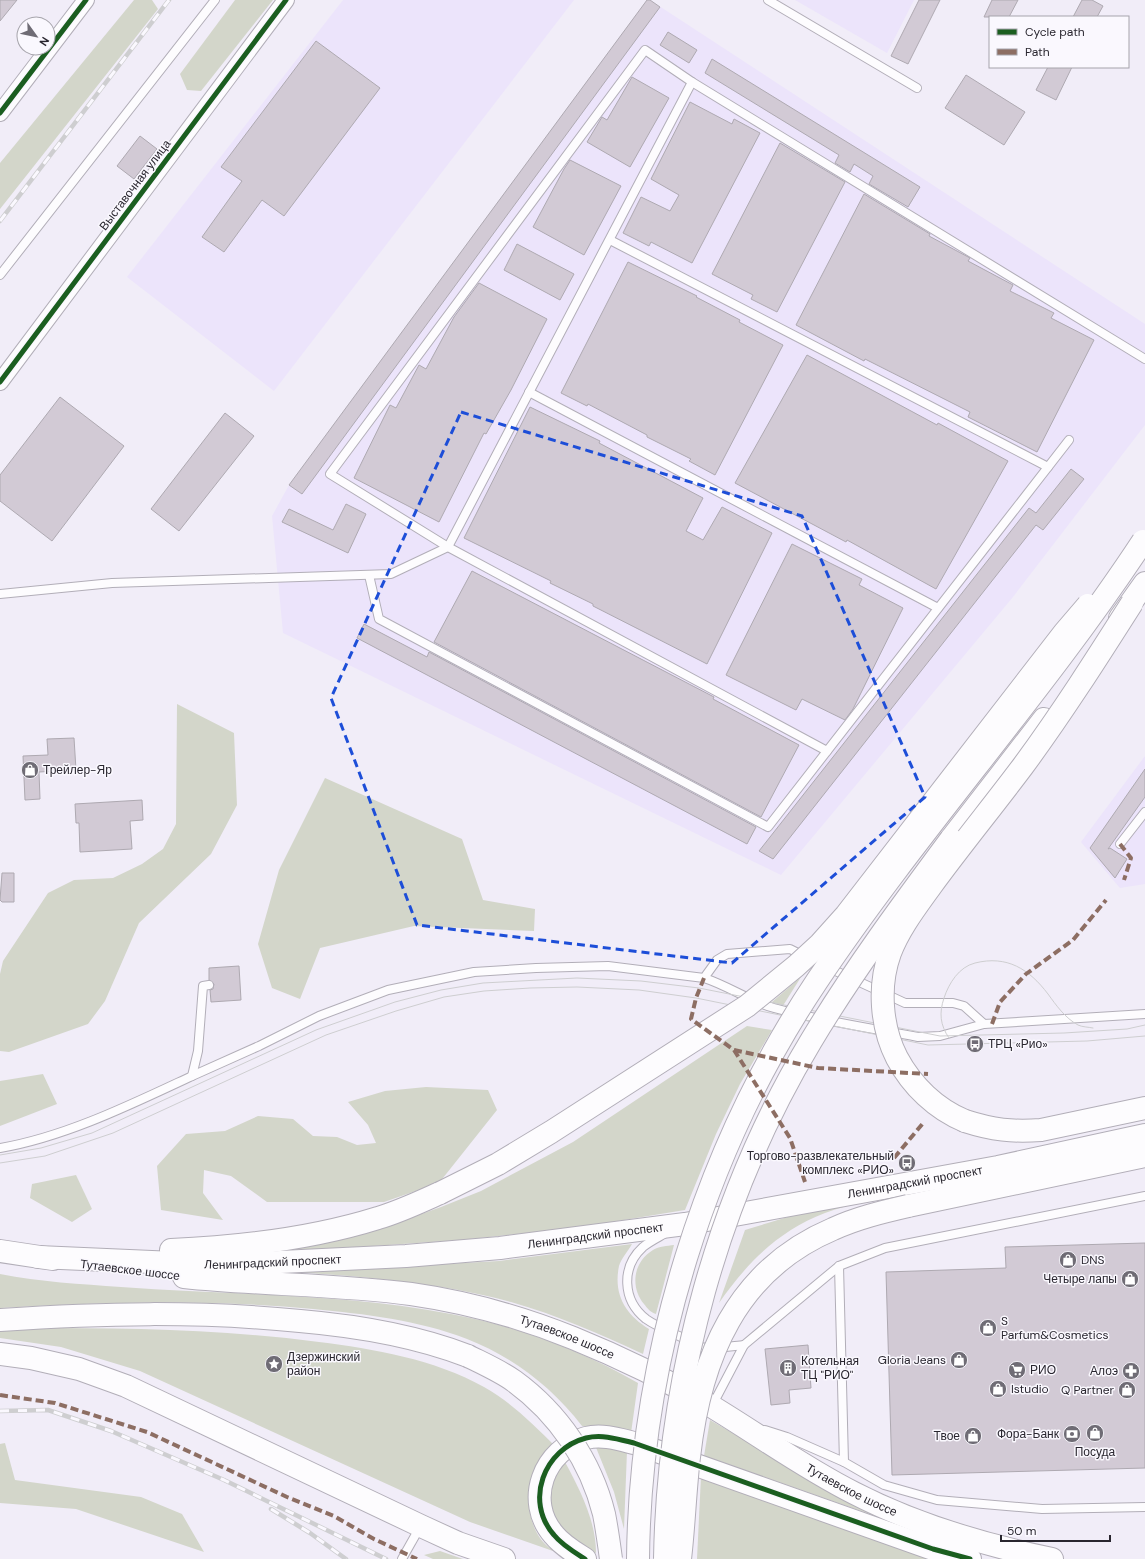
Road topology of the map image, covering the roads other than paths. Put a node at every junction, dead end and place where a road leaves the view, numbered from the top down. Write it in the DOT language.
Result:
graph roads {
  1 [pos="86,0"];
  2 [pos="214,0"];
  3 [pos="286,0"];
  4 [pos="768,0"];
  5 [pos="692,82"];
  6 [pos="917,88"];
  7 [pos="0,113"];
  8 [pos="610,240"];
  9 [pos="0,274"];
  10 [pos="1145,358"];
  11 [pos="0,382"];
  12 [pos="529,392"];
  13 [pos="1069,440"];
  14 [pos="1048,467"];
  15 [pos="1144,539"];
  16 [pos="448,547"];
  17 [pos="370,575"];
  18 [pos="1145,583"];
  19 [pos="0,594"];
  20 [pos="1132,603"];
  21 [pos="938,608"];
  22 [pos="827,751"];
  23 [pos="1145,812"];
  24 [pos="1120,844"];
  25 [pos="704,978"];
  26 [pos="210,985"];
  27 [pos="1145,1014"];
  28 [pos="984,1024"];
  29 [pos="192,1076"];
  30 [pos="1145,1108"];
  31 [pos="1145,1135"];
  32 [pos="0,1148"];
  33 [pos="1145,1156"];
  34 [pos="1145,1196"];
  35 [pos="685,1224"];
  36 [pos="0,1252"];
  37 [pos="38,1257"];
  38 [pos="839,1266"];
  39 [pos="0,1320"];
  40 [pos="744,1345"];
  41 [pos="0,1354"];
  42 [pos="711,1406"];
  43 [pos="732,1420"];
  44 [pos="844,1462"];
  45 [pos="884,1486"];
  46 [pos="1145,1507"];
  47 [pos="906,1517"];
  48 [pos="421,1526"];
  49 [pos="402,1559"];
  50 [pos="504,1559"];
  51 [pos="585,1559"];
  52 [pos="611,1559"];
  53 [pos="638,1559"];
  54 [pos="665,1559"];
  55 [pos="680,1559"];
  56 [pos="970,1559"];
  57 [pos="1052,1559"];
  1 -- 7 [label="street"];
  2 -- 9 [label="lane"];
  3 -- 11 [label="street, Выставочная улица"];
  4 -- 6 [label="lane"];
  5 -- 8 [label="lane"];
  5 -- 10 [label="lane"];
  5 -- 16 [label="lane"];
  8 -- 12 [label="lane"];
  8 -- 14 [label="lane"];
  12 -- 16 [label="lane"];
  12 -- 21 [label="lane"];
  13 -- 14 [label="lane"];
  14 -- 21 [label="lane"];
  15 -- 37 [label="main road, bridge"];
  15 -- 53 [label="main road, bridge"];
  16 -- 17 [label="lane"];
  16 -- 22 [label="lane"];
  17 -- 19 [label="lane"];
  17 -- 22 [label="lane"];
  18 -- 20 [label="main road"];
  20 -- 30 [label="main road, bridge"];
  20 -- 54 [label="main road, bridge"];
  21 -- 22 [label="lane"];
  23 -- 24 [label="lane"];
  25 -- 28 [label="lane"];
  25 -- 28 [label="lane"];
  25 -- 29 [label="lane"];
  26 -- 29 [label="lane"];
  27 -- 28 [label="lane"];
  29 -- 32 [label="lane"];
  31 -- 35 [label="main road, Ленинградский проспект"];
  33 -- 55 [label="main road, Ленинградский проспект, bridge"];
  34 -- 38 [label="lane"];
  35 -- 37 [label="main road, Ленинградский проспект"];
  35 -- 40 [label="lane"];
  36 -- 37 [label="main road"];
  37 -- 42 [label="main road, Тутаевское шоссе"];
  38 -- 40 [label="lane"];
  38 -- 44 [label="lane"];
  39 -- 52 [label="main road, bridge"];
  40 -- 42 [label="lane"];
  41 -- 48 [label="main road"];
  42 -- 43 [label="main road, Тутаевское шоссе"];
  43 -- 44 [label="lane"];
  43 -- 47 [label="main road, Тутаевское шоссе"];
  44 -- 45 [label="lane"];
  45 -- 46 [label="lane"];
  45 -- 47 [label="lane"];
  47 -- 57 [label="main road, Тутаевское шоссе"];
  48 -- 49 [label="lane"];
  48 -- 50 [label="main road"];
  51 -- 56 [label="main road"];
}
